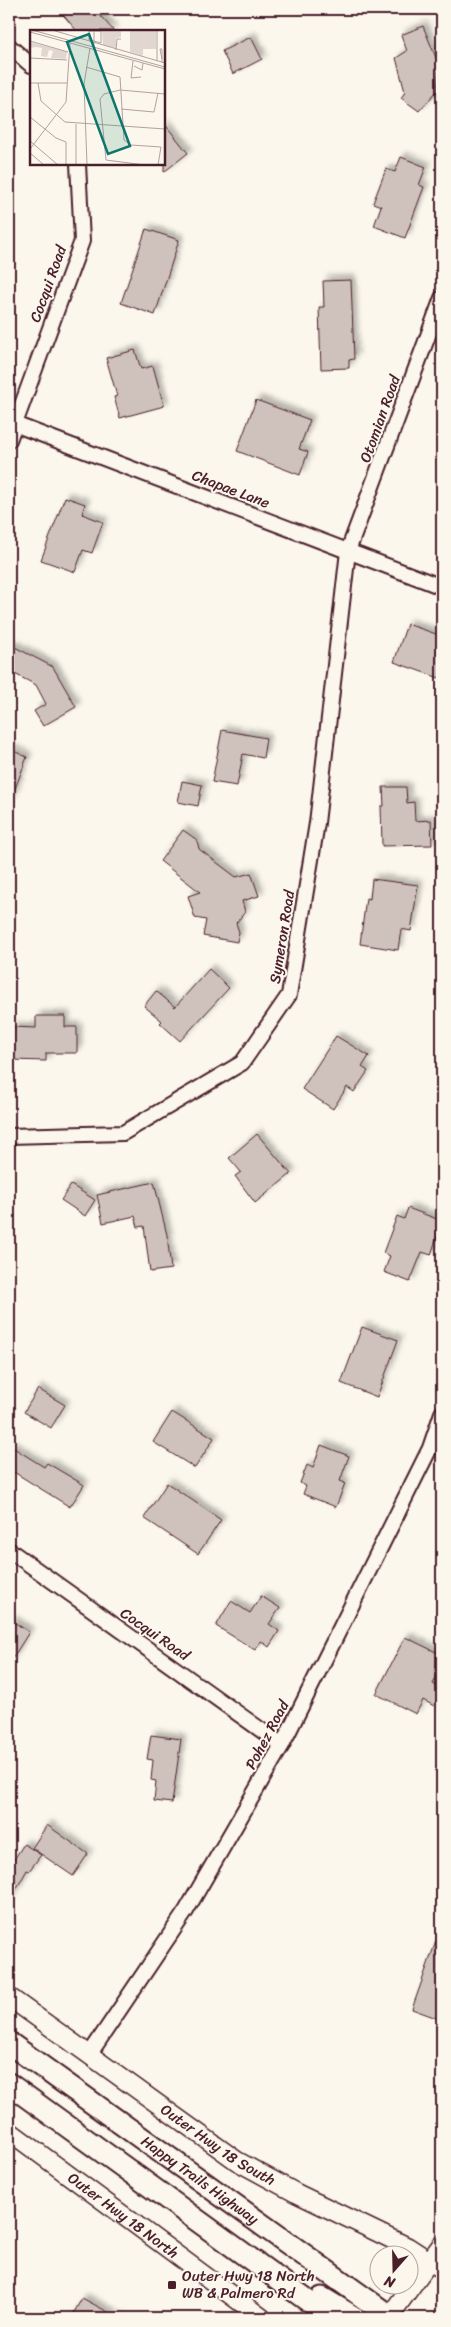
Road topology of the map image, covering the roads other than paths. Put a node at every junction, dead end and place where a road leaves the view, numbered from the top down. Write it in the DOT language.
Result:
graph roads {
  1 [pos="9,46"];
  2 [pos="30,64"];
  3 [pos="78,165"];
  4 [pos="442,298"];
  5 [pos="11,423"];
  6 [pos="9,440"];
  7 [pos="348,551"];
  8 [pos="442,587"];
  9 [pos="9,1136"];
  10 [pos="442,1412"];
  11 [pos="9,1550"];
  12 [pos="282,1745"];
  13 [pos="9,1997"];
  14 [pos="9,2043"];
  15 [pos="89,2055"];
  16 [pos="9,2084"];
  17 [pos="9,2131"];
  18 [pos="216,2233"];
  19 [pos="442,2244"];
  20 [pos="437,2264"];
  21 [pos="262,2318"];
  22 [pos="332,2318"];
  23 [pos="355,2318"];
  24 [pos="388,2318"];
  1 -- 2 [label="street"];
  3 -- 5 [label="street, Cocqui Road"];
  4 -- 7 [label="street, Otomian Road"];
  5 -- 6 [label="street, Cocqui Road"];
  5 -- 7 [label="street, Chapae Lane"];
  7 -- 8 [label="street, Chapae Lane"];
  7 -- 9 [label="street, Symeron Road"];
  10 -- 12 [label="street, Pohez Road"];
  11 -- 12 [label="street, Cocqui Road"];
  12 -- 15 [label="street, Pohez Road"];
  13 -- 15 [label="street, Outer Hwy 18 South"];
  14 -- 24 [label="main road, Happy Trails Highway"];
  15 -- 20 [label="street, Outer Hwy 18 South"];
  16 -- 18 [label="main road"];
  17 -- 21 [label="street, Outer Hwy 18 North"];
  18 -- 22 [label="main road"];
  18 -- 23 [label="main road"];
  19 -- 20 [label="street"];
  20 -- 24 [label="street"];
}
